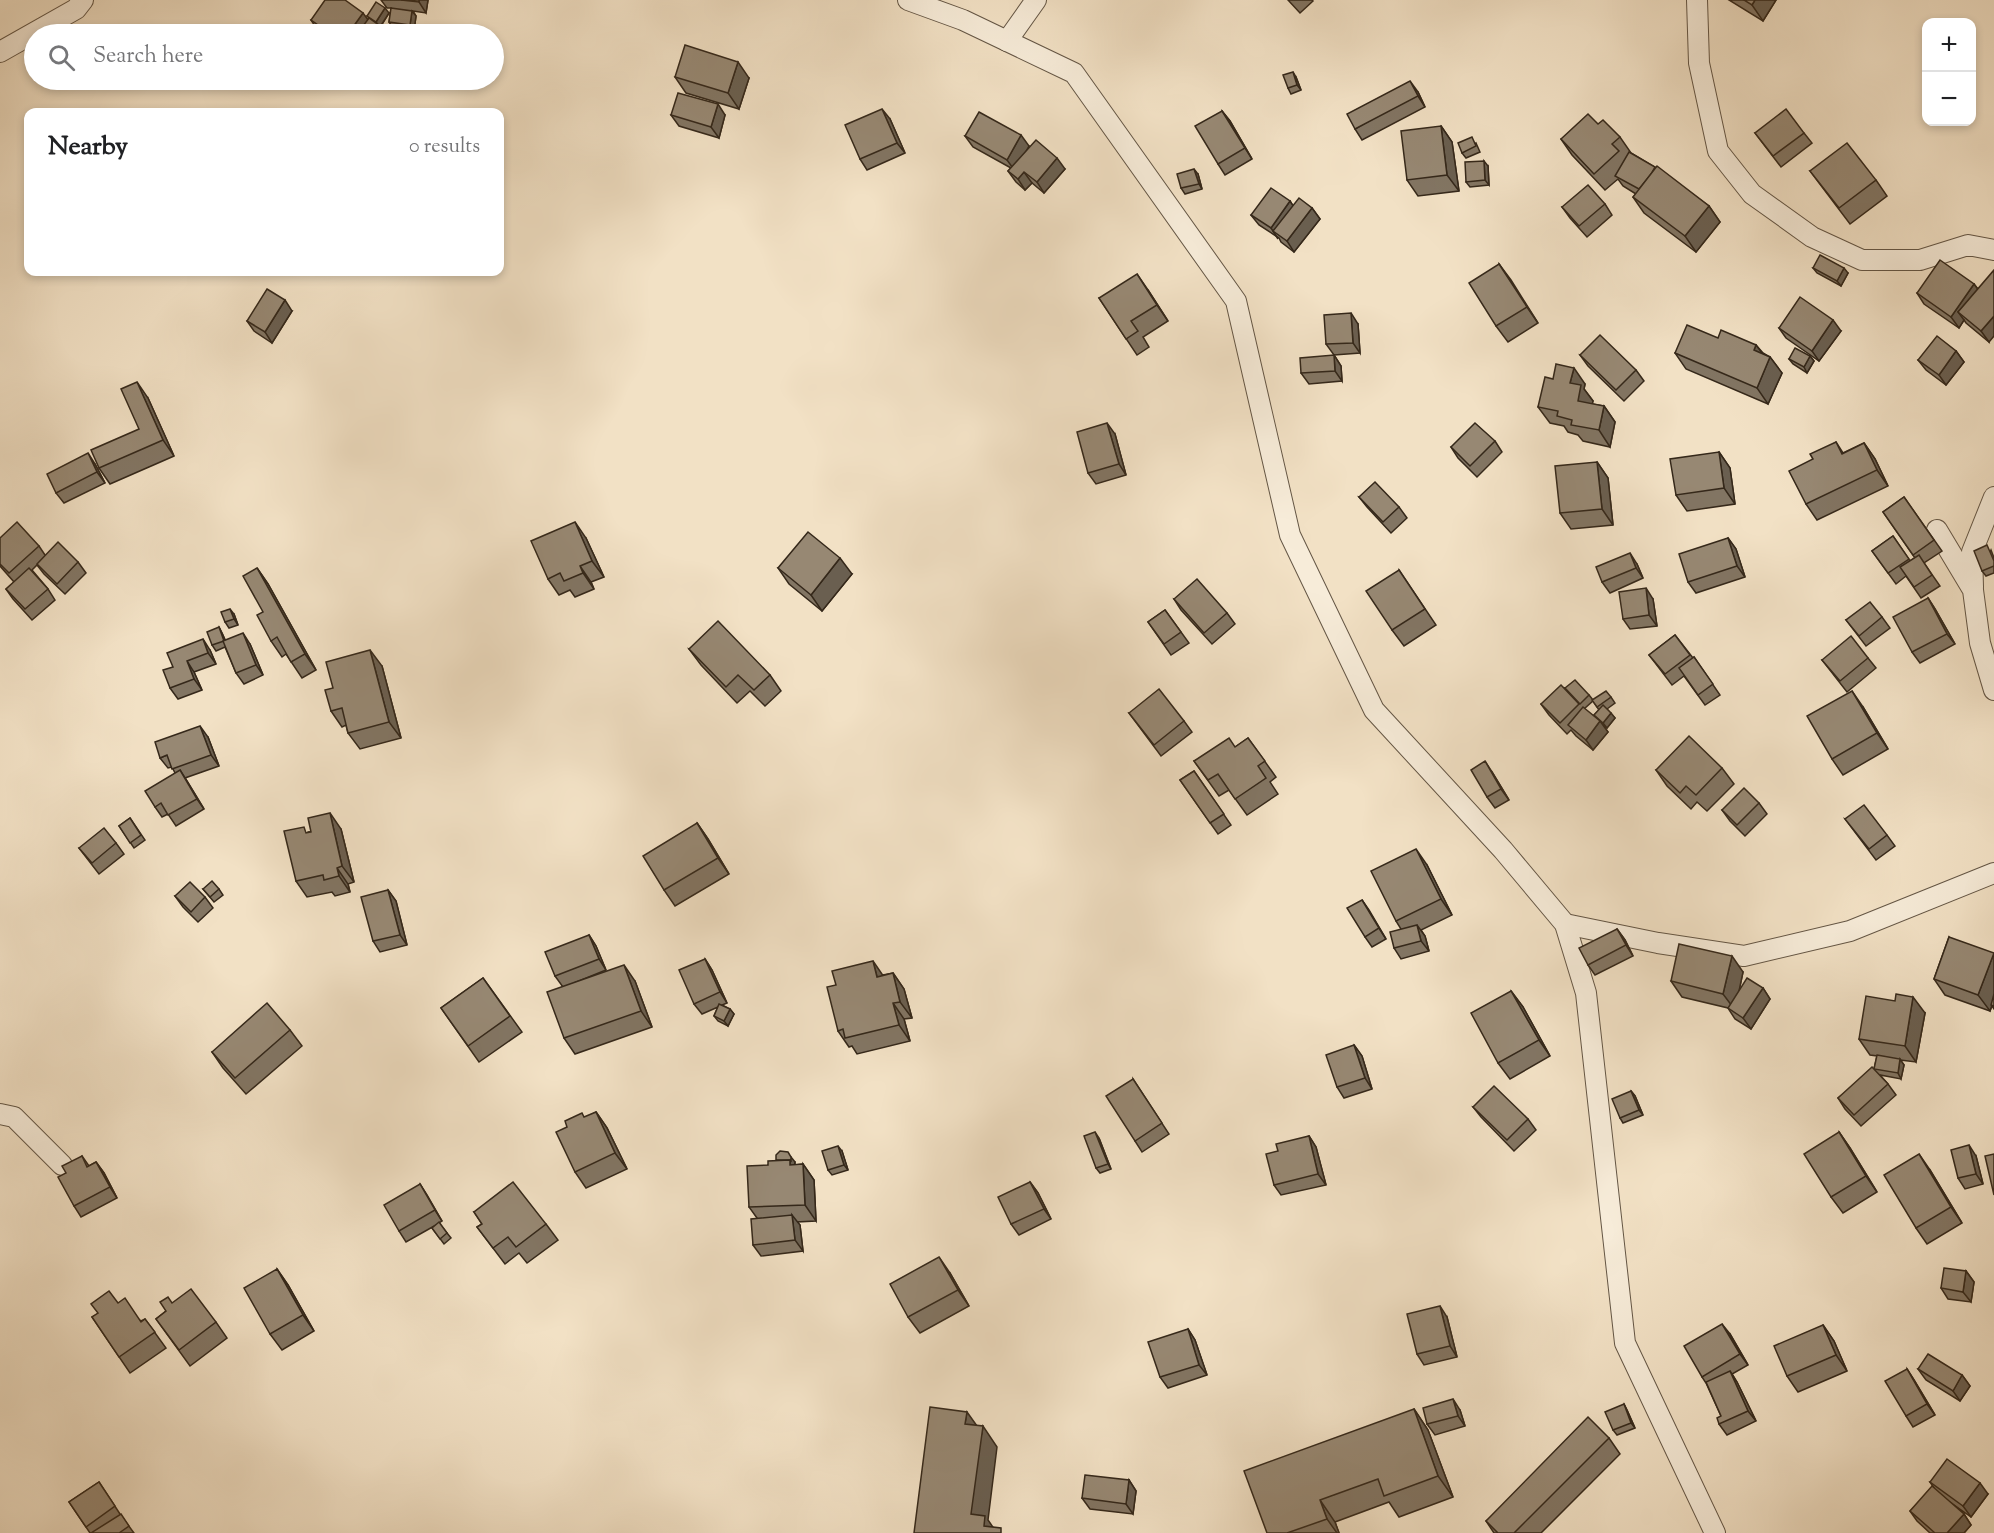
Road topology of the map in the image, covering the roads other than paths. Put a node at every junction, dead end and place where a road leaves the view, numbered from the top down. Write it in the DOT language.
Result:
graph roads {
  1 [pos="82,0"];
  2 [pos="908,0"];
  3 [pos="1036,0"];
  4 [pos="1697,0"];
  5 [pos="49,24"];
  6 [pos="24,38"];
  7 [pos="1008,41"];
  8 [pos="0,52"];
  9 [pos="1994,250"];
  10 [pos="1994,497"];
  11 [pos="1937,530"];
  12 [pos="1973,590"];
  13 [pos="1994,690"];
  14 [pos="1994,873"];
  15 [pos="1565,924"];
  16 [pos="0,1114"];
  17 [pos="62,1165"];
  18 [pos="1715,1533"];
  1 -- 5 [label="street"];
  2 -- 7 [label="street"];
  3 -- 7 [label="street"];
  4 -- 9 [label="street"];
  6 -- 8 [label="street"];
  7 -- 15 [label="street"];
  10 -- 12 [label="street"];
  11 -- 12 [label="street"];
  12 -- 13 [label="street"];
  14 -- 15 [label="street"];
  15 -- 18 [label="street"];
  16 -- 17 [label="street"];
}
